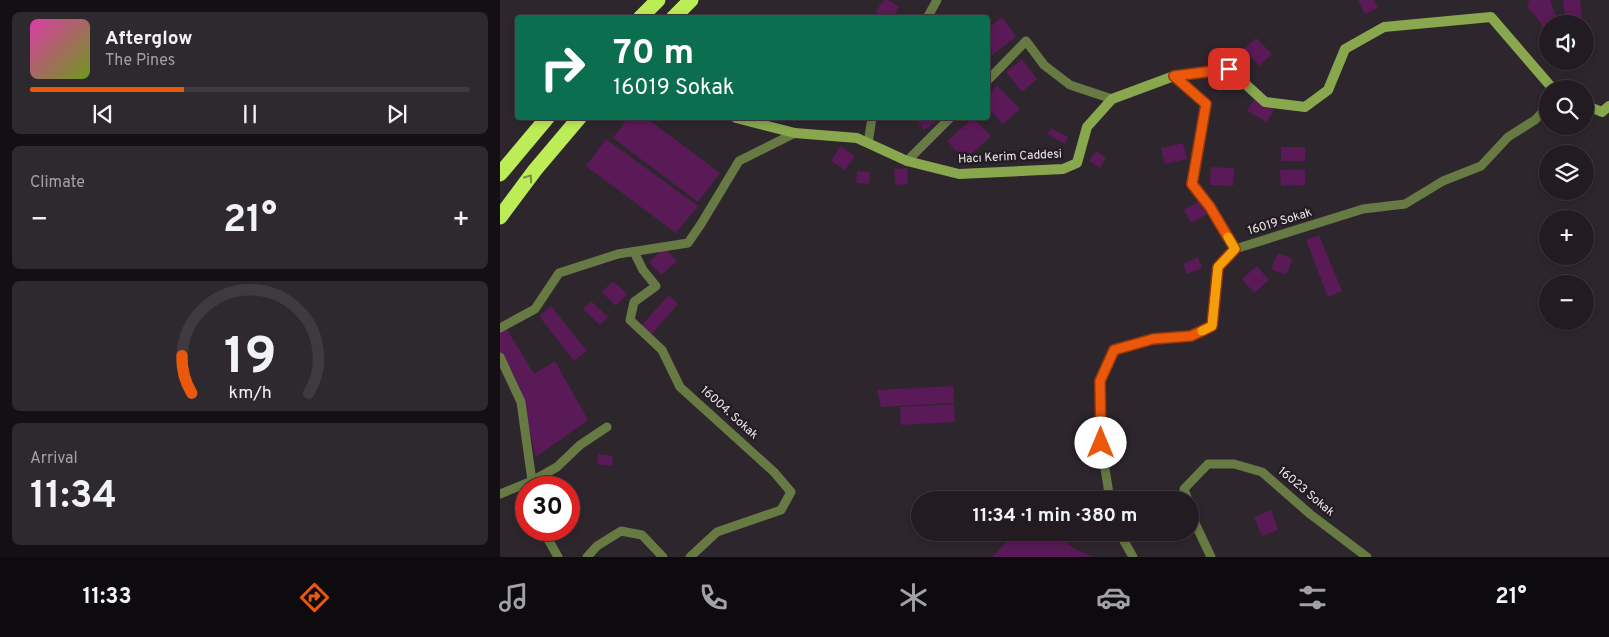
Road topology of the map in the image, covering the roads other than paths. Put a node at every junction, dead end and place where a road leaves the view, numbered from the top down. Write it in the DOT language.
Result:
graph roads {
  1 [pos="658,0"];
  2 [pos="691,0"];
  3 [pos="937,0"];
  4 [pos="643,15"];
  5 [pos="676,15"];
  6 [pos="929,15"];
  7 [pos="1174,76"];
  8 [pos="990,78"];
  9 [pos="1545,80"];
  10 [pos="1112,100"];
  11 [pos="1609,106"];
  12 [pos="1594,109"];
  13 [pos="1539,116"];
  14 [pos="545,120"];
  15 [pos="577,120"];
  16 [pos="744,120"];
  17 [pos="872,120"];
  18 [pos="948,120"];
  19 [pos="795,132"];
  20 [pos="868,143"];
  21 [pos="907,161"];
  22 [pos="500,174"];
  23 [pos="500,217"];
  24 [pos="1235,249"];
  25 [pos="634,252"];
  26 [pos="500,328"];
  27 [pos="500,357"];
  28 [pos="607,427"];
  29 [pos="532,476"];
  30 [pos="544,476"];
  31 [pos="515,489"];
  32 [pos="1109,491"];
  33 [pos="1185,491"];
  34 [pos="500,494"];
  35 [pos="1199,532"];
  36 [pos="549,541"];
  37 [pos="1124,541"];
  38 [pos="558,557"];
  39 [pos="587,557"];
  40 [pos="663,557"];
  41 [pos="690,557"];
  42 [pos="1133,557"];
  43 [pos="1211,557"];
  44 [pos="1367,557"];
  1 -- 4 [label="highway"];
  2 -- 5 [label="highway"];
  3 -- 6 [label="street"];
  7 -- 9 [label="street, Hacı Kerim Caddesi"];
  7 -- 10 [label="street, Hacı Kerim Caddesi"];
  7 -- 24 [label="street"];
  8 -- 10 [label="street"];
  10 -- 21 [label="street, Hacı Kerim Caddesi"];
  11 -- 12 [label="street"];
  13 -- 24 [label="street, 16019 Sokak"];
  14 -- 22 [label="highway"];
  23 -- 15 [label="highway, one-way"];
  16 -- 19 [label="street, Hacı Kerim Caddesi"];
  17 -- 20 [label="street"];
  18 -- 21 [label="street"];
  19 -- 20 [label="street, Hacı Kerim Caddesi"];
  19 -- 25 [label="street"];
  20 -- 21 [label="street, Hacı Kerim Caddesi"];
  24 -- 32 [label="street, 16019 Sokak"];
  25 -- 26 [label="street"];
  25 -- 41 [label="street, 16004. Sokak"];
  27 -- 29 [label="street"];
  28 -- 30 [label="street"];
  31 -- 34 [label="street"];
  33 -- 44 [label="street, 16023 Sokak"];
  35 -- 43 [label="street"];
  36 -- 38 [label="street"];
  37 -- 42 [label="street"];
  39 -- 40 [label="street"];
}
